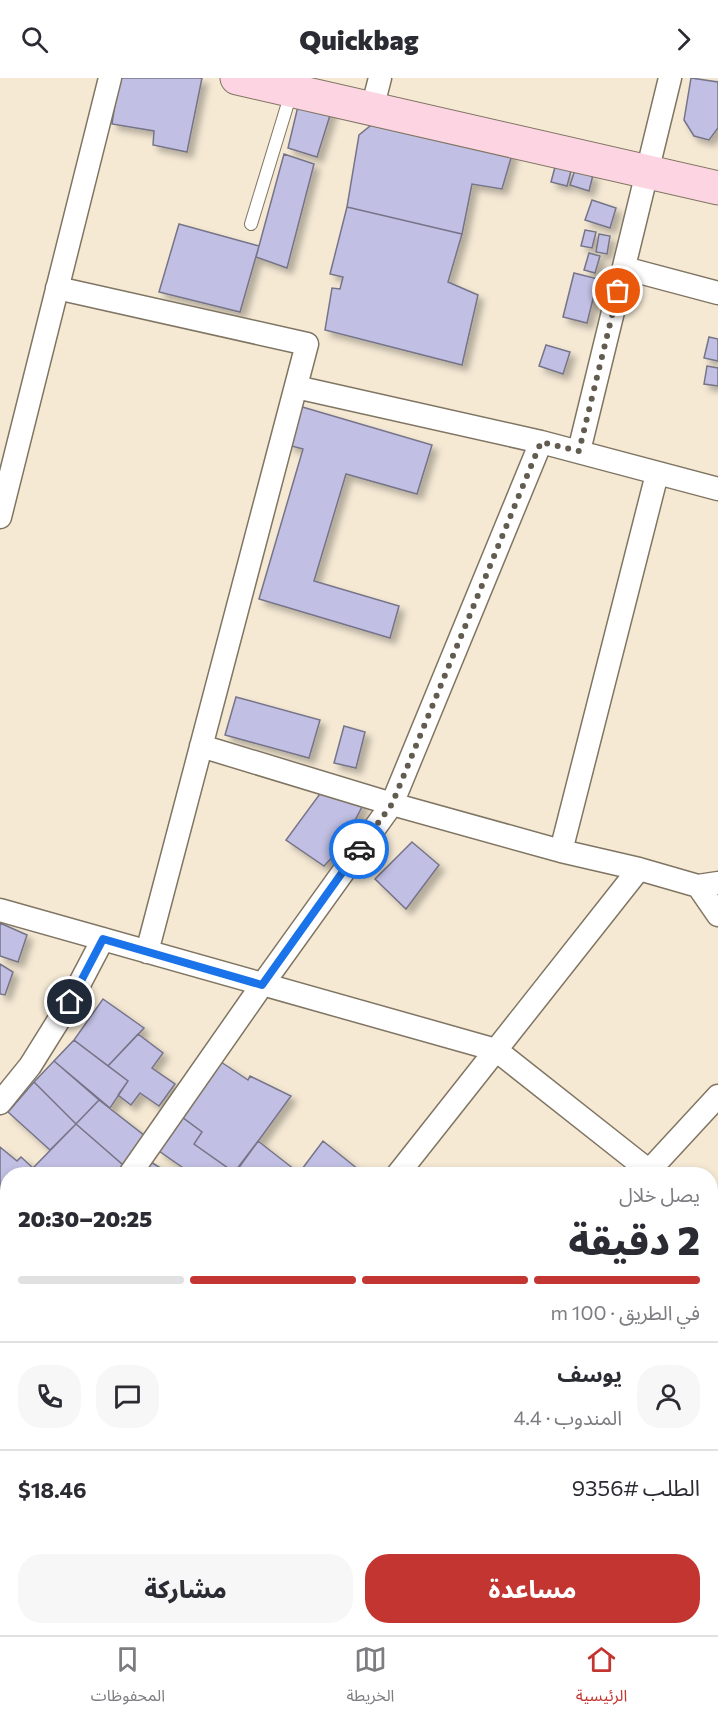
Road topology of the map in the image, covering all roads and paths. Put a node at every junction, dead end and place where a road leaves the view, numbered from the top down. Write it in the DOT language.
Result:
graph roads {
  1 [pos="110,78"];
  2 [pos="237,78"];
  3 [pos="669,78"];
  4 [pos="293,84"];
  5 [pos="376,93"];
  6 [pos="646,171"];
  7 [pos="718,188"];
  8 [pos="251,224"];
  9 [pos="624,268"];
  10 [pos="57,288"];
  11 [pos="718,293"];
  12 [pos="296,387"];
  13 [pos="541,442"];
  14 [pos="579,451"];
  15 [pos="657,474"];
  16 [pos="718,489"];
  17 [pos="0,518"];
  18 [pos="201,746"];
  19 [pos="392,804"];
  20 [pos="561,851"];
  21 [pos="639,869"];
  22 [pos="708,884"];
  23 [pos="0,910"];
  24 [pos="718,915"];
  25 [pos="103,939"];
  26 [pos="147,952"];
  27 [pos="262,985"];
  28 [pos="496,1050"];
  29 [pos="718,1096"];
  30 [pos="0,1103"];
  31 [pos="135,1167"];
  32 [pos="404,1167"];
  33 [pos="642,1167"];
  34 [pos="654,1167"];
  1 -- 10 [label="street"];
  2 -- 4 [label="main road"];
  3 -- 6 [label="street"];
  4 -- 5 [label="main road"];
  4 -- 8 [label="lane"];
  5 -- 6 [label="main road"];
  6 -- 7 [label="main road"];
  6 -- 9 [label="street"];
  9 -- 11 [label="street"];
  9 -- 14 [label="street"];
  10 -- 12 [label="street"];
  10 -- 17 [label="street"];
  12 -- 13 [label="street"];
  12 -- 18 [label="street"];
  13 -- 14 [label="street"];
  13 -- 19 [label="street"];
  14 -- 15 [label="street"];
  15 -- 16 [label="street"];
  15 -- 20 [label="street"];
  18 -- 19 [label="street"];
  18 -- 26 [label="street"];
  19 -- 20 [label="street"];
  19 -- 27 [label="street"];
  20 -- 21 [label="street"];
  21 -- 22 [label="street"];
  21 -- 28 [label="street"];
  22 -- 24 [label="street"];
  23 -- 25 [label="street"];
  25 -- 26 [label="street"];
  25 -- 30 [label="street"];
  26 -- 27 [label="street"];
  27 -- 28 [label="street"];
  27 -- 31 [label="street"];
  28 -- 32 [label="street"];
  28 -- 33 [label="street"];
  29 -- 34 [label="street"];
}
